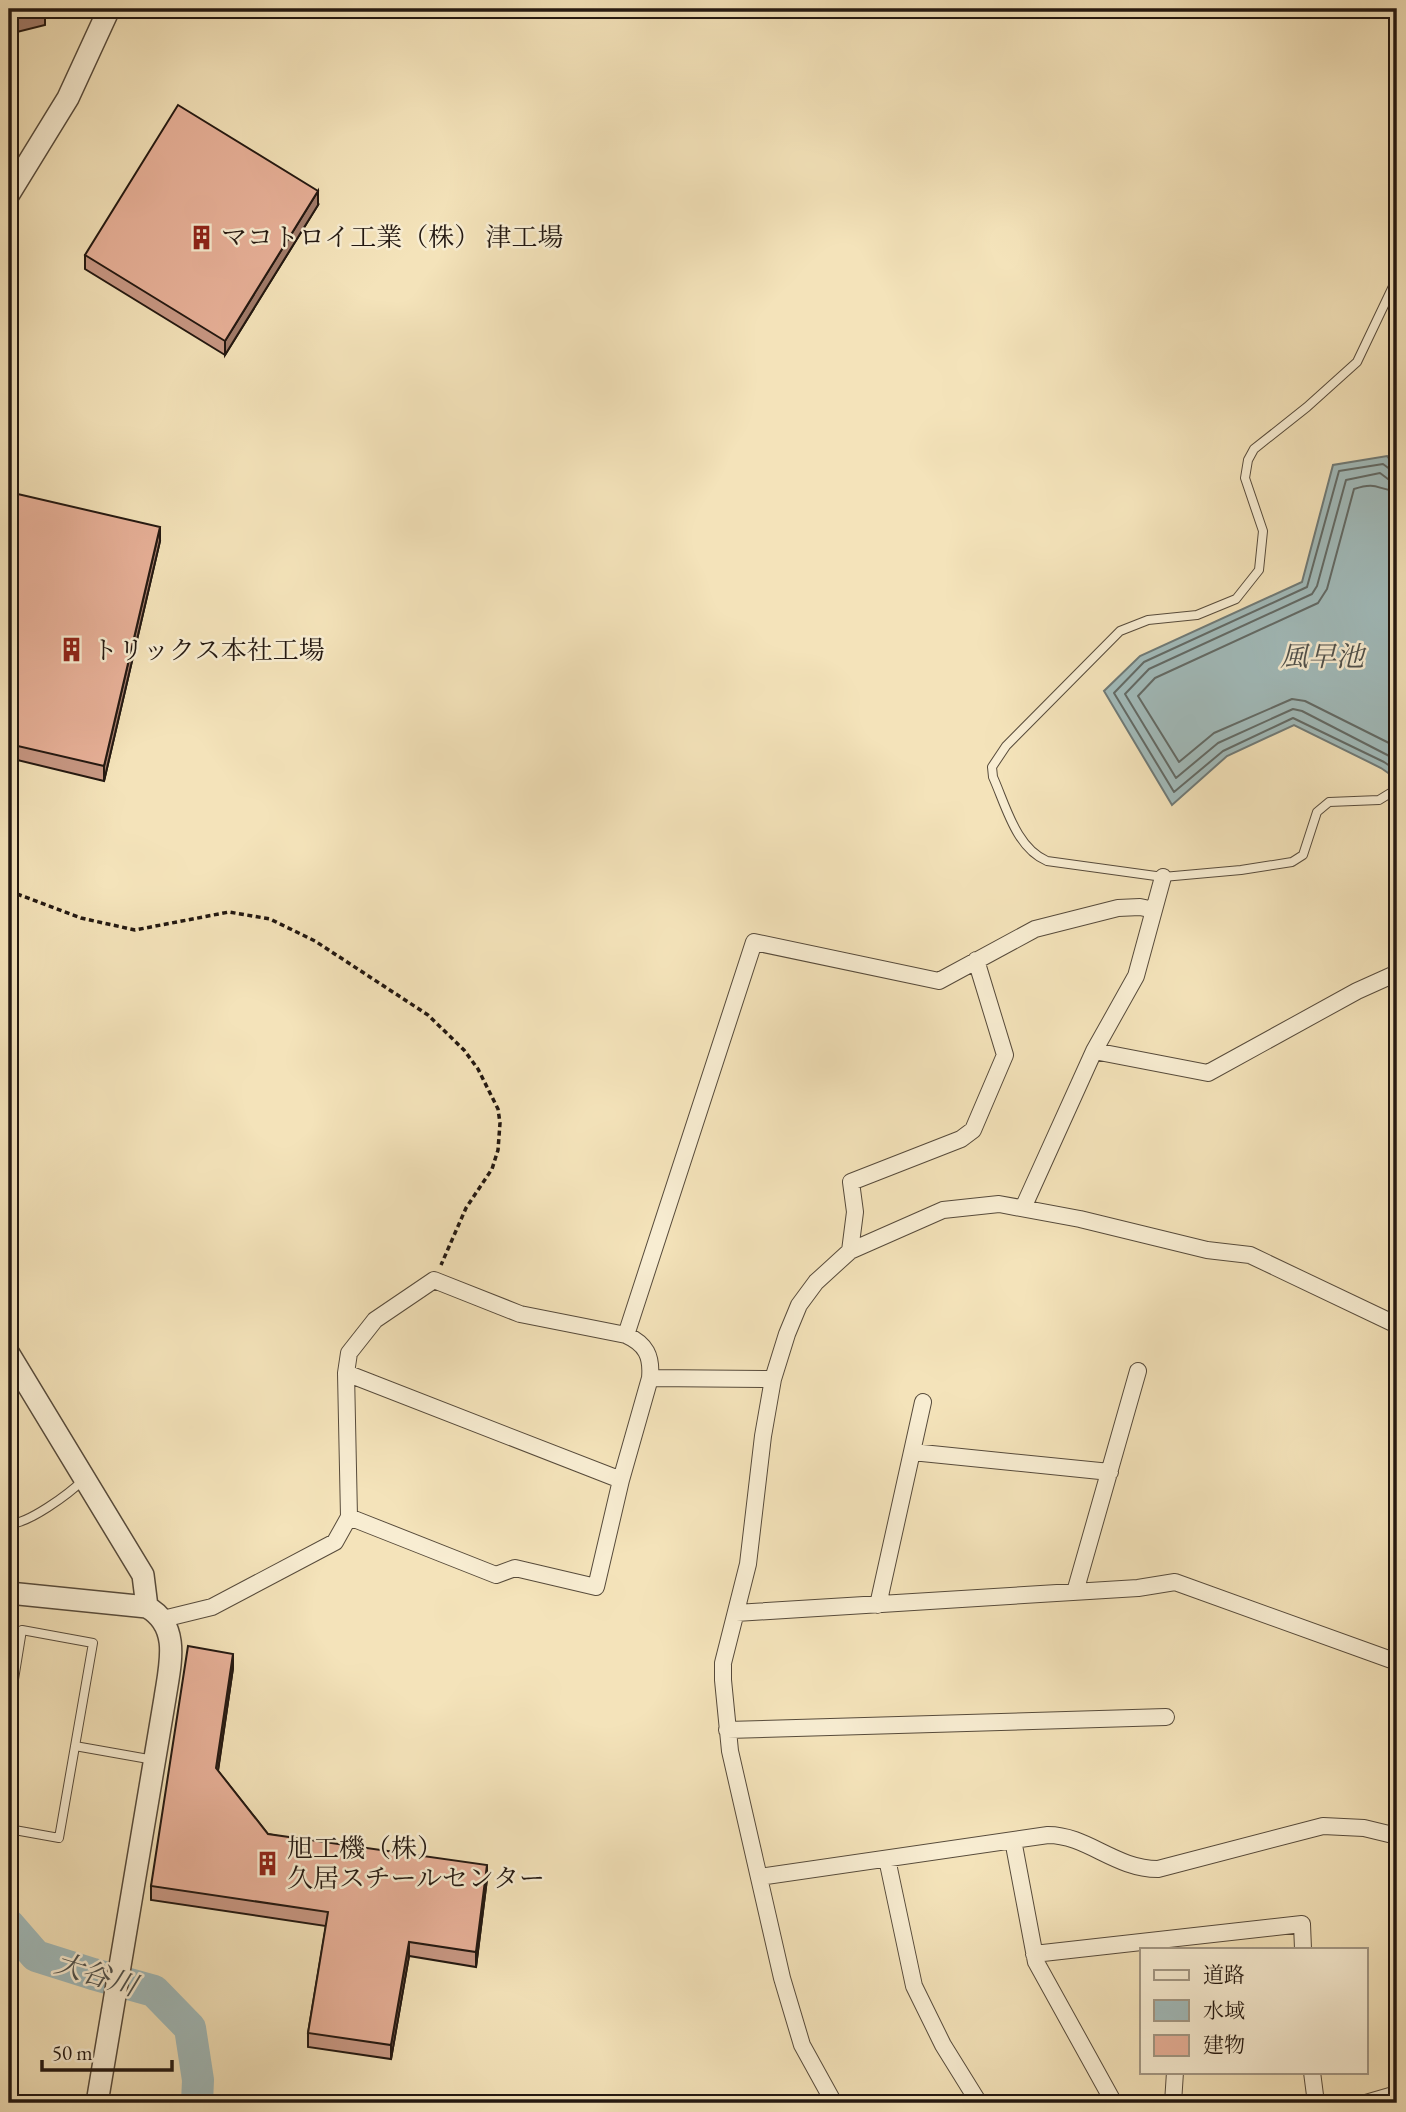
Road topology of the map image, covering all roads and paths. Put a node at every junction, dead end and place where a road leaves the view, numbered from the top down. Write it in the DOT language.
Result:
graph roads {
  1 [pos="109,9"];
  2 [pos="9,194"];
  3 [pos="1397,278"];
  4 [pos="1397,789"];
  5 [pos="1163,877"];
  6 [pos="9,891"];
  7 [pos="1154,910"];
  8 [pos="976,960"];
  9 [pos="1397,972"];
  10 [pos="1094,1051"];
  11 [pos="1023,1208"];
  12 [pos="850,1251"];
  13 [pos="434,1280"];
  14 [pos="1397,1325"];
  15 [pos="625,1335"];
  16 [pos="9,1354"];
  17 [pos="1138,1371"];
  18 [pos="346,1373"];
  19 [pos="650,1378"];
  20 [pos="773,1379"];
  21 [pos="923,1402"];
  22 [pos="912,1452"];
  23 [pos="1110,1472"];
  24 [pos="85,1477"];
  25 [pos="621,1480"];
  26 [pos="349,1517"];
  27 [pos="9,1524"];
  28 [pos="1075,1592"];
  29 [pos="9,1593"];
  30 [pos="877,1605"];
  31 [pos="155,1613"];
  32 [pos="736,1613"];
  33 [pos="1397,1662"];
  34 [pos="9,1710"];
  35 [pos="1166,1717"];
  36 [pos="727,1730"];
  37 [pos="75,1746"];
  38 [pos="154,1760"];
  39 [pos="9,1829"];
  40 [pos="1397,1836"];
  41 [pos="1013,1840"];
  42 [pos="887,1859"];
  43 [pos="760,1877"];
  44 [pos="1182,1943"];
  45 [pos="1303,1948"];
  46 [pos="1034,1954"];
  47 [pos="1175,2074"];
  48 [pos="1312,2074"];
  49 [pos="1397,2094"];
  50 [pos="97,2103"];
  51 [pos="834,2103"];
  52 [pos="978,2103"];
  53 [pos="1114,2103"];
  54 [pos="1173,2103"];
  55 [pos="1316,2103"];
  56 [pos="1366,2103"];
  1 -- 2 [label="street"];
  3 -- 5 [label="lane"];
  4 -- 5 [label="lane"];
  5 -- 7 [label="street"];
  6 -- 13 [label="path"];
  7 -- 8 [label="street"];
  7 -- 10 [label="street"];
  8 -- 12 [label="street"];
  8 -- 15 [label="street"];
  9 -- 10 [label="street"];
  10 -- 11 [label="street"];
  11 -- 12 [label="street"];
  11 -- 14 [label="street"];
  12 -- 20 [label="street"];
  13 -- 15 [label="street"];
  13 -- 18 [label="street"];
  15 -- 19 [label="street"];
  16 -- 24 [label="street"];
  17 -- 23 [label="street"];
  18 -- 25 [label="street"];
  18 -- 26 [label="street"];
  19 -- 20 [label="street"];
  19 -- 25 [label="street"];
  20 -- 32 [label="street"];
  21 -- 22 [label="street"];
  22 -- 23 [label="street"];
  22 -- 30 [label="street"];
  23 -- 28 [label="street"];
  24 -- 27 [label="lane"];
  24 -- 31 [label="street"];
  25 -- 26 [label="street"];
  26 -- 31 [label="street"];
  28 -- 30 [label="street"];
  28 -- 33 [label="street"];
  29 -- 31 [label="street"];
  30 -- 32 [label="street"];
  31 -- 38 [label="street"];
  32 -- 36 [label="street"];
  34 -- 37 [label="lane"];
  35 -- 36 [label="street"];
  36 -- 43 [label="street"];
  37 -- 38 [label="lane"];
  37 -- 39 [label="lane"];
  38 -- 50 [label="street"];
  40 -- 41 [label="street"];
  41 -- 42 [label="street"];
  41 -- 46 [label="street"];
  42 -- 43 [label="street"];
  42 -- 52 [label="street"];
  43 -- 51 [label="street"];
  44 -- 45 [label="street"];
  44 -- 46 [label="street"];
  46 -- 53 [label="street"];
  47 -- 54 [label="street"];
  48 -- 55 [label="street"];
  49 -- 56 [label="street"];
}
